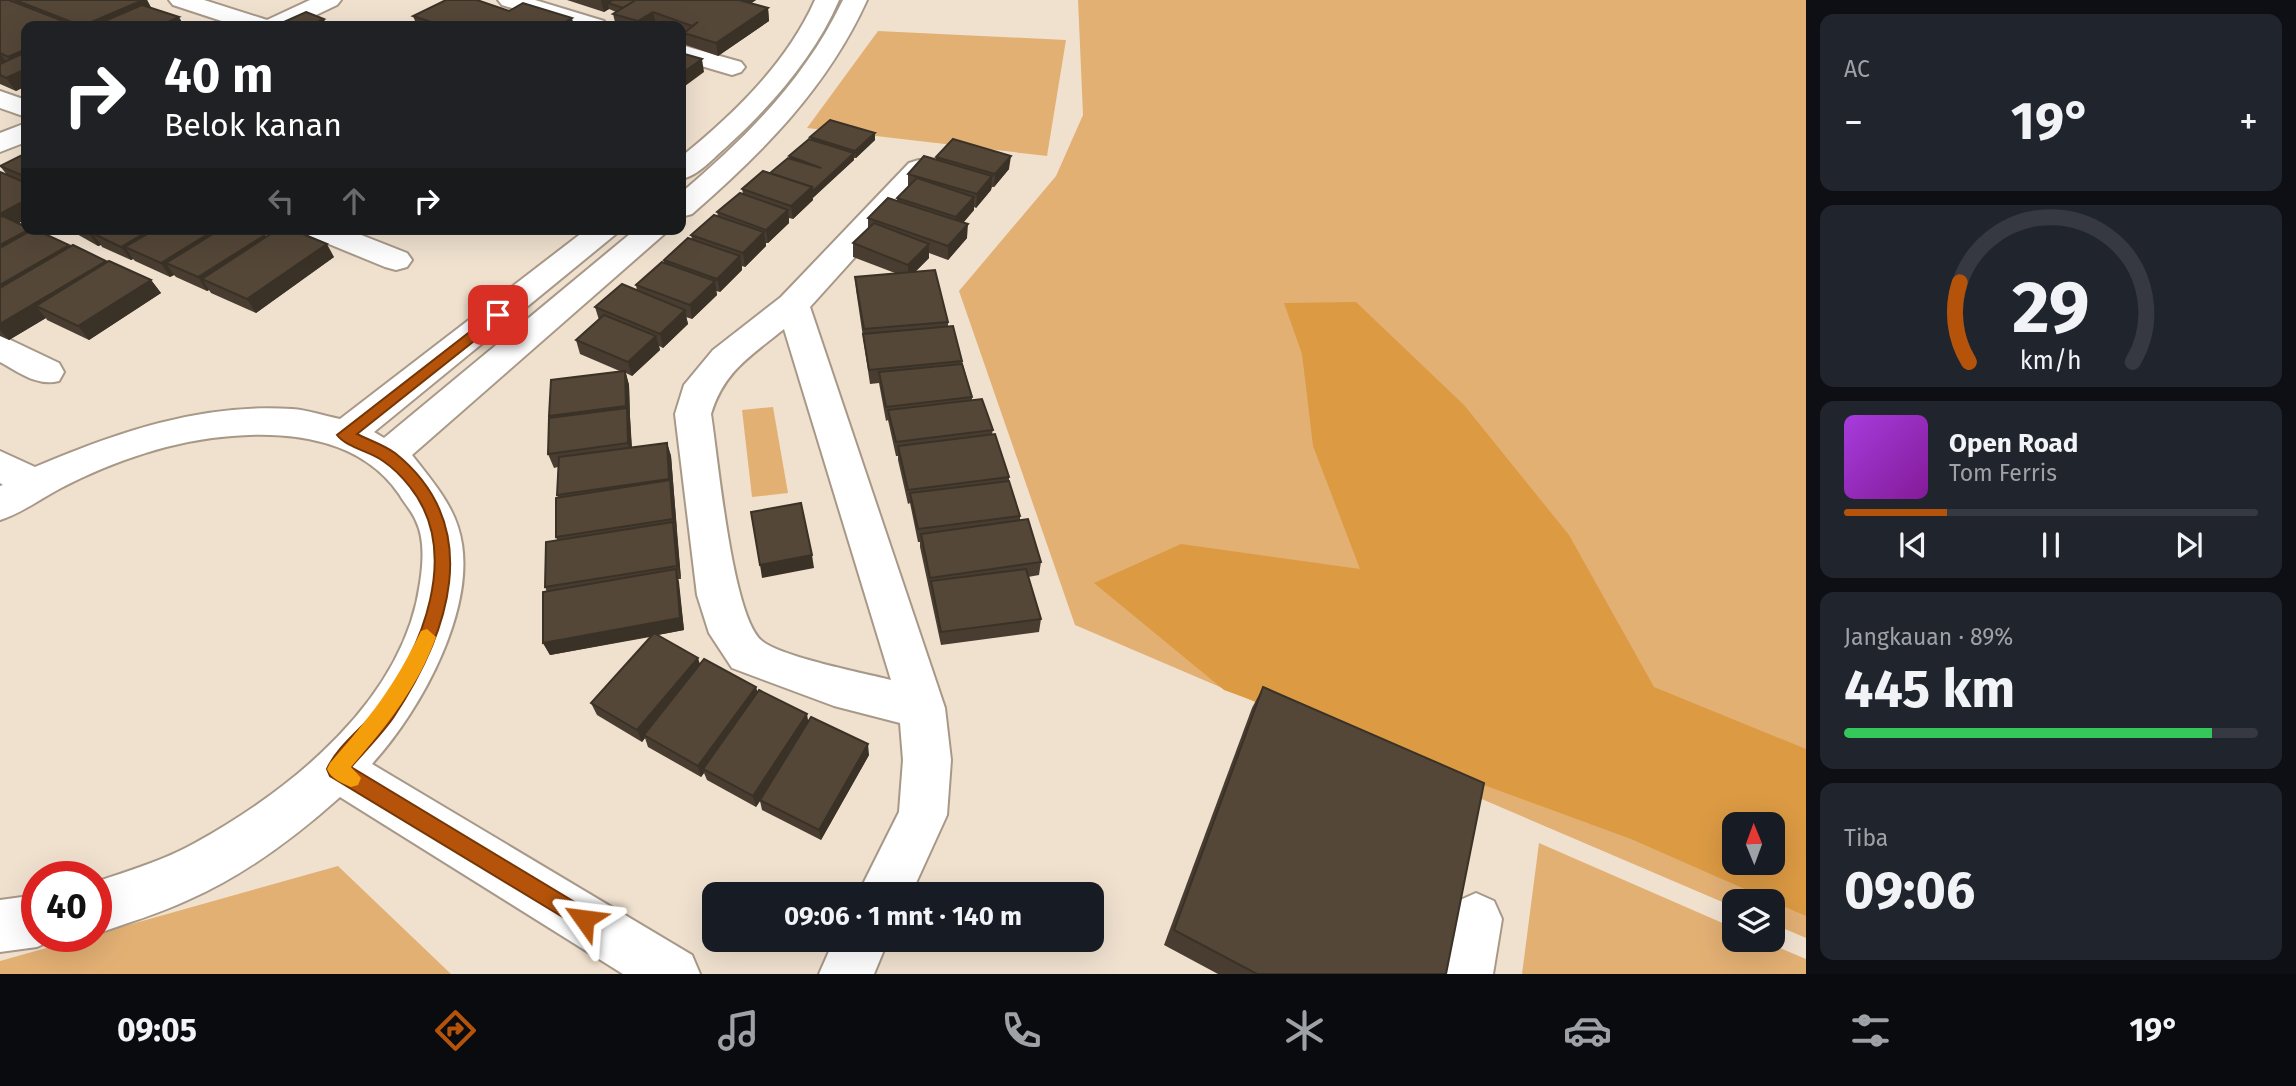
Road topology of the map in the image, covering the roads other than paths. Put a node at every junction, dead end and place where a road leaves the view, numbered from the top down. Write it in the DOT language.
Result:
graph roads {
  1 [pos="181,0"];
  2 [pos="293,0"];
  3 [pos="329,0"];
  4 [pos="510,0"];
  5 [pos="827,0"];
  6 [pos="855,0"];
  7 [pos="238,21"];
  8 [pos="256,21"];
  9 [pos="285,21"];
  10 [pos="579,21"];
  11 [pos="686,53"];
  12 [pos="732,67"];
  13 [pos="0,99"];
  14 [pos="21,107"];
  15 [pos="21,134"];
  16 [pos="0,144"];
  17 [pos="21,156"];
  18 [pos="0,166"];
  19 [pos="686,167"];
  20 [pos="919,169"];
  21 [pos="686,204"];
  22 [pos="333,235"];
  23 [pos="599,235"];
  24 [pos="648,235"];
  25 [pos="396,260"];
  26 [pos="793,305"];
  27 [pos="0,347"];
  28 [pos="47,373"];
  29 [pos="345,435"];
  30 [pos="388,456"];
  31 [pos="11,484"];
  32 [pos="922,708"];
  33 [pos="337,769"];
  34 [pos="890,882"];
  35 [pos="112,902"];
  36 [pos="1476,919"];
  37 [pos="21,923"];
  38 [pos="0,926"];
  39 [pos="856,952"];
  40 [pos="673,974"];
  41 [pos="846,974"];
  42 [pos="1466,974"];
  1 -- 7 [label="street"];
  2 -- 8 [label="street"];
  3 -- 9 [label="street"];
  4 -- 10 [label="street"];
  5 -- 19 [label="street"];
  6 -- 21 [label="street"];
  11 -- 12 [label="street"];
  13 -- 14 [label="street"];
  15 -- 16 [label="street"];
  17 -- 18 [label="street"];
  20 -- 26 [label="street"];
  22 -- 25 [label="street"];
  23 -- 29 [label="street"];
  24 -- 30 [label="street"];
  26 -- 32 [label="street"];
  26 -- 32 [label="street"];
  27 -- 28 [label="street"];
  29 -- 30 [label="street"];
  29 -- 31 [label="street"];
  30 -- 33 [label="street"];
  32 -- 34 [label="street"];
  33 -- 35 [label="street"];
  33 -- 40 [label="street"];
  36 -- 42 [label="street"];
  37 -- 38 [label="street"];
  39 -- 41 [label="street"];
}
